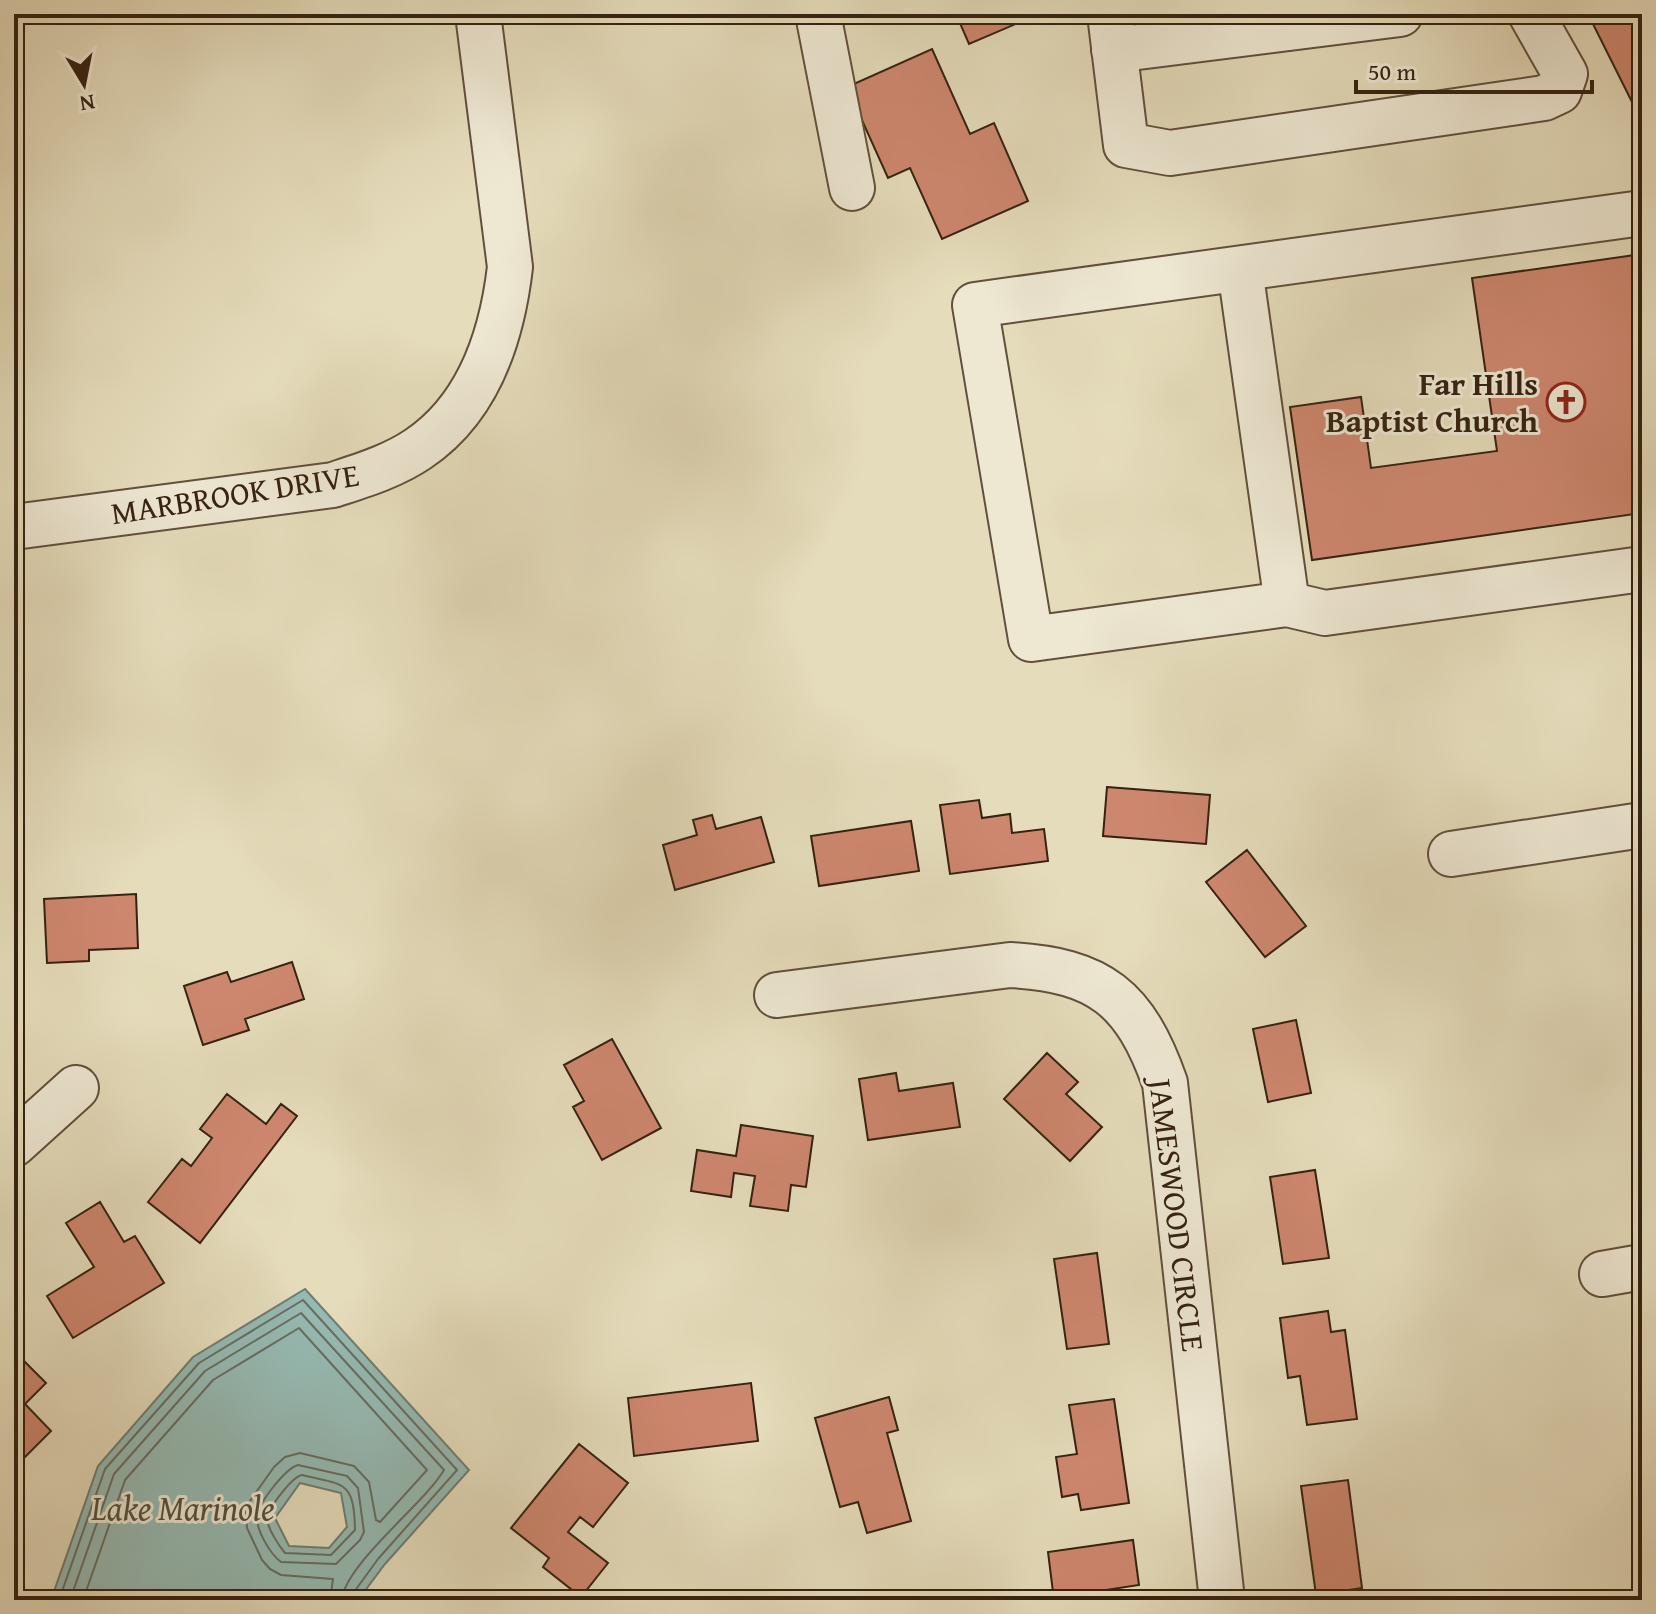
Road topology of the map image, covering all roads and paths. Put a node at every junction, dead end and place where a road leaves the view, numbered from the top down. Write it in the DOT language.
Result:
graph roads {
  1 [pos="478,14"];
  2 [pos="818,14"];
  3 [pos="1400,14"];
  4 [pos="1531,14"];
  5 [pos="1112,32"];
  6 [pos="852,188"];
  7 [pos="1642,213"];
  8 [pos="1240,269"];
  9 [pos="14,527"];
  10 [pos="1642,569"];
  11 [pos="1287,604"];
  12 [pos="1642,825"];
  13 [pos="1451,854"];
  14 [pos="777,995"];
  15 [pos="76,1088"];
  16 [pos="14,1144"];
  17 [pos="1222,1600"];
  1 -- 9 [label="street, MARBROOK DRIVE"];
  2 -- 6 [label="street"];
  3 -- 5 [label="street"];
  4 -- 5 [label="street"];
  7 -- 8 [label="street"];
  8 -- 11 [label="street"];
  8 -- 11 [label="street"];
  10 -- 11 [label="street"];
  12 -- 13 [label="street"];
  14 -- 17 [label="street, JAMESWOOD CIRCLE"];
  15 -- 16 [label="street"];
}
